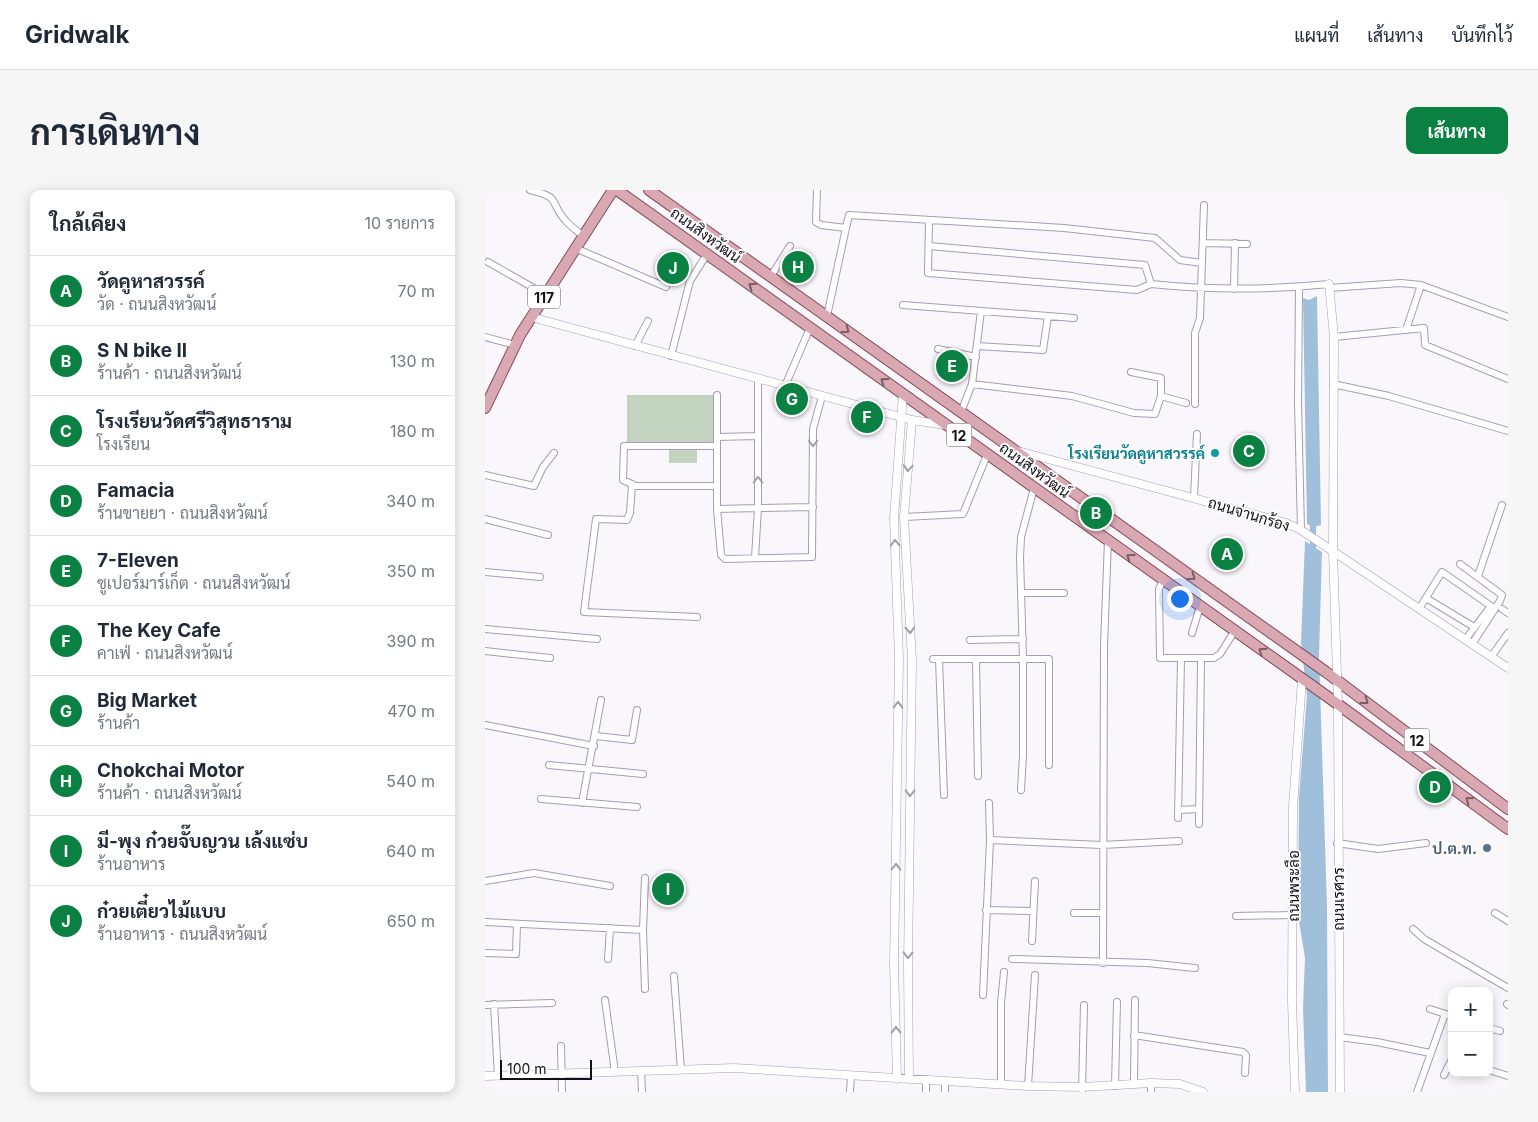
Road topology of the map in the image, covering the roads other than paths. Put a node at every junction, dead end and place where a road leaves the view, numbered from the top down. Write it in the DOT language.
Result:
graph roads {
  1 [pos="530,190"];
  2 [pos="613,190"];
  3 [pos="617,190"];
  4 [pos="649,190"];
  5 [pos="817,190"];
  6 [pos="1204,205"];
  7 [pos="929,220"];
  8 [pos="846,228"];
  9 [pos="583,236"];
  10 [pos="1203,243"];
  11 [pos="1235,243"];
  12 [pos="1247,244"];
  13 [pos="790,246"];
  14 [pos="929,246"];
  15 [pos="575,248"];
  16 [pos="707,254"];
  17 [pos="488,262"];
  18 [pos="1202,263"];
  19 [pos="771,276"];
  20 [pos="1151,284"];
  21 [pos="1421,285"];
  22 [pos="1329,286"];
  23 [pos="666,287"];
  24 [pos="1299,287"];
  25 [pos="1234,288"];
  26 [pos="1201,289"];
  27 [pos="546,295"];
  28 [pos="903,305"];
  29 [pos="981,311"];
  30 [pos="827,316"];
  31 [pos="1048,316"];
  32 [pos="531,317"];
  33 [pos="1508,317"];
  34 [pos="1074,318"];
  35 [pos="648,321"];
  36 [pos="810,328"];
  37 [pos="1406,330"];
  38 [pos="485,337"];
  39 [pos="1334,338"];
  40 [pos="515,345"];
  41 [pos="635,346"];
  42 [pos="977,346"];
  43 [pos="938,349"];
  44 [pos="671,356"];
  45 [pos="976,357"];
  46 [pos="1131,372"];
  47 [pos="758,378"];
  48 [pos="1508,379"];
  49 [pos="973,384"];
  50 [pos="1333,384"];
  51 [pos="785,386"];
  52 [pos="903,394"];
  53 [pos="717,395"];
  54 [pos="823,396"];
  55 [pos="1161,396"];
  56 [pos="1186,403"];
  57 [pos="1195,404"];
  58 [pos="485,408"];
  59 [pos="961,412"];
  60 [pos="901,416"];
  61 [pos="912,420"];
  62 [pos="945,425"];
  63 [pos="1508,430"];
  64 [pos="1197,434"];
  65 [pos="757,436"];
  66 [pos="717,437"];
  67 [pos="717,446"];
  68 [pos="1015,450"];
  69 [pos="554,453"];
  70 [pos="987,454"];
  71 [pos="485,475"];
  72 [pos="632,485"];
  73 [pos="717,486"];
  74 [pos="1034,488"];
  75 [pos="1194,497"];
  76 [pos="1502,505"];
  77 [pos="813,507"];
  78 [pos="758,508"];
  79 [pos="717,510"];
  80 [pos="904,517"];
  81 [pos="485,519"];
  82 [pos="1301,530"];
  83 [pos="548,536"];
  84 [pos="1107,540"];
  85 [pos="1333,552"];
  86 [pos="755,558"];
  87 [pos="1460,564"];
  88 [pos="485,572"];
  89 [pos="1478,576"];
  90 [pos="540,577"];
  91 [pos="1163,580"];
  92 [pos="1021,593"];
  93 [pos="1064,593"];
  94 [pos="1426,598"];
  95 [pos="1200,606"];
  96 [pos="1419,609"];
  97 [pos="697,617"];
  98 [pos="1474,627"];
  99 [pos="485,629"];
  100 [pos="1234,632"];
  101 [pos="1192,633"];
  102 [pos="1508,633"];
  103 [pos="597,639"];
  104 [pos="1023,639"];
  105 [pos="970,640"];
  106 [pos="1468,642"];
  107 [pos="485,651"];
  108 [pos="1491,657"];
  109 [pos="550,658"];
  110 [pos="1023,658"];
  111 [pos="976,659"];
  112 [pos="1181,659"];
  113 [pos="1201,660"];
  114 [pos="1508,668"];
  115 [pos="1336,679"];
  116 [pos="1302,680"];
  117 [pos="601,700"];
  118 [pos="1337,705"];
  119 [pos="637,710"];
  120 [pos="485,726"];
  121 [pos="596,736"];
  122 [pos="594,746"];
  123 [pos="549,765"];
  124 [pos="1049,765"];
  125 [pos="589,769"];
  126 [pos="643,774"];
  127 [pos="977,776"];
  128 [pos="1021,790"];
  129 [pos="944,795"];
  130 [pos="541,799"];
  131 [pos="582,803"];
  132 [pos="989,803"];
  133 [pos="637,807"];
  134 [pos="1199,809"];
  135 [pos="1508,809"];
  136 [pos="1179,810"];
  137 [pos="1179,818"];
  138 [pos="1199,824"];
  139 [pos="1508,829"];
  140 [pos="990,840"];
  141 [pos="1179,841"];
  142 [pos="1337,843"];
  143 [pos="1426,843"];
  144 [pos="1102,845"];
  145 [pos="645,878"];
  146 [pos="485,881"];
  147 [pos="1035,881"];
  148 [pos="610,886"];
  149 [pos="986,910"];
  150 [pos="1033,911"];
  151 [pos="1074,913"];
  152 [pos="1103,913"];
  153 [pos="1495,913"];
  154 [pos="1293,915"];
  155 [pos="1236,916"];
  156 [pos="1508,921"];
  157 [pos="485,922"];
  158 [pos="517,924"];
  159 [pos="609,928"];
  160 [pos="1413,929"];
  161 [pos="643,930"];
  162 [pos="1032,941"];
  163 [pos="485,953"];
  164 [pos="608,959"];
  165 [pos="1012,959"];
  166 [pos="1103,963"];
  167 [pos="1195,968"];
  168 [pos="1004,972"];
  169 [pos="1035,975"];
  170 [pos="674,976"];
  171 [pos="1508,988"];
  172 [pos="645,990"];
  173 [pos="983,995"];
  174 [pos="605,1000"];
  175 [pos="1135,1000"];
  176 [pos="1117,1002"];
  177 [pos="552,1003"];
  178 [pos="485,1004"];
  179 [pos="494,1004"];
  180 [pos="1084,1005"];
  181 [pos="1430,1008"];
  182 [pos="1448,1015"];
  183 [pos="1493,1029"];
  184 [pos="1500,1031"];
  185 [pos="1134,1035"];
  186 [pos="1339,1037"];
  187 [pos="561,1046"];
  188 [pos="1431,1053"];
  189 [pos="1448,1068"];
  190 [pos="681,1070"];
  191 [pos="641,1071"];
  192 [pos="1493,1071"];
  193 [pos="615,1072"];
  194 [pos="1245,1073"];
  195 [pos="562,1074"];
  196 [pos="1445,1075"];
  197 [pos="485,1076"];
  198 [pos="498,1076"];
  199 [pos="851,1076"];
  200 [pos="1508,1076"];
  201 [pos="897,1079"];
  202 [pos="909,1079"];
  203 [pos="926,1080"];
  204 [pos="945,1082"];
  205 [pos="1151,1083"];
  206 [pos="1001,1084"];
  207 [pos="1134,1084"];
  208 [pos="1028,1086"];
  209 [pos="1115,1086"];
  210 [pos="1082,1089"];
  211 [pos="562,1092"];
  212 [pos="642,1092"];
  213 [pos="850,1092"];
  214 [pos="926,1092"];
  215 [pos="945,1092"];
  216 [pos="1151,1092"];
  217 [pos="1203,1092"];
  218 [pos="1295,1092"];
  219 [pos="1341,1092"];
  220 [pos="1417,1092"];
  1 -- 9 [label="street"];
  2 -- 9 [label="main road, 117"];
  3 -- 16 [label="main road, ถนนสิงหวัฒน์ / 12"];
  4 -- 19 [label="main road, ถนนสิงหวัฒน์ / 12"];
  5 -- 8 [label="street"];
  6 -- 10 [label="street"];
  7 -- 8 [label="street"];
  7 -- 14 [label="street"];
  7 -- 18 [label="street"];
  8 -- 30 [label="street"];
  9 -- 15 [label="main road, 117"];
  10 -- 11 [label="street"];
  10 -- 18 [label="street"];
  11 -- 12 [label="street"];
  11 -- 25 [label="street"];
  13 -- 19 [label="street"];
  14 -- 20 [label="street"];
  14 -- 20 [label="street"];
  15 -- 23 [label="street"];
  15 -- 27 [label="main road, 117"];
  36 -- 16 [label="main road, ถนนสิงหวัฒน์ / 12, one-way"];
  16 -- 44 [label="street"];
  17 -- 27 [label="street"];
  18 -- 26 [label="street"];
  19 -- 30 [label="main road, ถนนสิงหวัฒน์ / 12"];
  20 -- 26 [label="street"];
  21 -- 22 [label="street"];
  21 -- 33 [label="street"];
  21 -- 37 [label="street"];
  22 -- 24 [label="street"];
  22 -- 39 [label="street, ถนนเรศวร"];
  24 -- 25 [label="street"];
  24 -- 82 [label="street"];
  25 -- 26 [label="street"];
  26 -- 57 [label="street"];
  27 -- 32 [label="main road, 117"];
  28 -- 29 [label="street"];
  29 -- 31 [label="street"];
  29 -- 42 [label="street"];
  30 -- 59 [label="main road, ถนนสิงหวัฒน์ / 12, one-way"];
  31 -- 34 [label="street"];
  31 -- 42 [label="street"];
  32 -- 40 [label="main road, 117"];
  32 -- 41 [label="street"];
  35 -- 41 [label="street"];
  36 -- 51 [label="street"];
  52 -- 36 [label="main road, ถนนสิงหวัฒน์ / 12, one-way"];
  37 -- 39 [label="street"];
  37 -- 48 [label="street"];
  38 -- 40 [label="street"];
  39 -- 50 [label="street, ถนนเรศวร"];
  40 -- 58 [label="main road, 117"];
  41 -- 44 [label="street"];
  42 -- 45 [label="street"];
  43 -- 45 [label="street"];
  44 -- 47 [label="street"];
  45 -- 49 [label="street"];
  46 -- 55 [label="street"];
  47 -- 51 [label="street"];
  47 -- 65 [label="street"];
  49 -- 55 [label="street"];
  49 -- 59 [label="street"];
  50 -- 63 [label="street"];
  50 -- 85 [label="street, ถนนเรศวร"];
  51 -- 54 [label="street"];
  52 -- 60 [label="street"];
  52 -- 62 [label="main road, ถนนสิงหวัฒน์ / 12"];
  53 -- 66 [label="street"];
  54 -- 60 [label="street"];
  54 -- 77 [label="street, one-way"];
  55 -- 56 [label="street"];
  59 -- 68 [label="main road, ถนนสิงหวัฒน์ / 12"];
  60 -- 61 [label="street"];
  201 -- 60 [label="street, one-way"];
  61 -- 62 [label="street"];
  61 -- 80 [label="street, one-way"];
  62 -- 70 [label="main road, ถนนสิงหวัฒน์ / 12"];
  64 -- 75 [label="street"];
  65 -- 66 [label="street"];
  78 -- 65 [label="street, one-way"];
  66 -- 67 [label="street"];
  67 -- 72 [label="street"];
  67 -- 73 [label="street"];
  68 -- 75 [label="street, ถนนจ่านกร้อง"];
  68 -- 115 [label="main road, ถนนสิงหวัฒน์ / 12, one-way"];
  69 -- 71 [label="street"];
  70 -- 74 [label="main road, ถนนสิงหวัฒน์ / 12"];
  70 -- 80 [label="street"];
  72 -- 73 [label="street"];
  72 -- 97 [label="street"];
  73 -- 79 [label="street"];
  74 -- 84 [label="main road, ถนนสิงหวัฒน์ / 12"];
  74 -- 92 [label="street"];
  75 -- 82 [label="street, ถนนจ่านกร้อง"];
  76 -- 89 [label="street"];
  77 -- 78 [label="street"];
  77 -- 86 [label="street"];
  78 -- 79 [label="street"];
  78 -- 86 [label="street"];
  79 -- 86 [label="street"];
  80 -- 202 [label="street, one-way"];
  81 -- 83 [label="street"];
  82 -- 85 [label="street, ถนนจ่านกร้อง"];
  91 -- 84 [label="main road, ถนนสิงหวัฒน์ / 12, one-way"];
  84 -- 144 [label="street"];
  85 -- 96 [label="street, ถนนจ่านกร้อง"];
  85 -- 115 [label="street, ถนนเรศวร"];
  87 -- 89 [label="street"];
  88 -- 90 [label="street"];
  89 -- 106 [label="street"];
  91 -- 95 [label="main road, ถนนสิงหวัฒน์ / 12"];
  91 -- 112 [label="street"];
  92 -- 93 [label="street"];
  92 -- 104 [label="street"];
  94 -- 96 [label="street"];
  94 -- 98 [label="street"];
  94 -- 98 [label="street"];
  95 -- 100 [label="main road, ถนนสิงหวัฒน์ / 12"];
  95 -- 101 [label="street"];
  96 -- 106 [label="street, ถนนจ่านกร้อง"];
  98 -- 106 [label="street"];
  99 -- 103 [label="street"];
  100 -- 113 [label="street"];
  116 -- 100 [label="main road, ถนนสิงหวัฒน์ / 12, one-way"];
  102 -- 108 [label="street"];
  104 -- 105 [label="street"];
  104 -- 110 [label="street"];
  106 -- 108 [label="street, ถนนจ่านกร้อง"];
  107 -- 109 [label="street"];
  108 -- 114 [label="street, ถนนจ่านกร้อง"];
  110 -- 111 [label="street"];
  110 -- 124 [label="street"];
  110 -- 128 [label="street"];
  111 -- 127 [label="street"];
  111 -- 129 [label="street"];
  112 -- 113 [label="street"];
  112 -- 136 [label="street"];
  113 -- 134 [label="street"];
  115 -- 118 [label="street, ถนนเรศวร"];
  115 -- 135 [label="main road, ถนนสิงหวัฒน์ / 12, one-way"];
  116 -- 118 [label="main road, ถนนสิงหวัฒน์ / 12"];
  116 -- 154 [label="street, ถนนพระลือ"];
  117 -- 121 [label="street"];
  139 -- 118 [label="main road, ถนนสิงหวัฒน์ / 12, one-way"];
  118 -- 142 [label="street, ถนนเรศวร"];
  119 -- 121 [label="street"];
  120 -- 122 [label="street"];
  121 -- 122 [label="street"];
  122 -- 125 [label="street"];
  123 -- 125 [label="street"];
  125 -- 126 [label="street"];
  125 -- 131 [label="street"];
  130 -- 131 [label="street"];
  131 -- 133 [label="street"];
  132 -- 140 [label="street"];
  134 -- 136 [label="street"];
  134 -- 138 [label="street"];
  136 -- 137 [label="street"];
  140 -- 144 [label="street"];
  140 -- 149 [label="street"];
  141 -- 144 [label="street"];
  142 -- 143 [label="street"];
  142 -- 186 [label="street, ถนนเรศวร"];
  144 -- 152 [label="street"];
  145 -- 161 [label="street"];
  146 -- 148 [label="street"];
  147 -- 150 [label="street"];
  149 -- 150 [label="street"];
  149 -- 173 [label="street"];
  150 -- 162 [label="street"];
  151 -- 152 [label="street"];
  152 -- 166 [label="street"];
  153 -- 156 [label="street"];
  154 -- 155 [label="street"];
  154 -- 218 [label="street, ถนนพระลือ"];
  157 -- 158 [label="street"];
  158 -- 159 [label="street"];
  158 -- 163 [label="street"];
  159 -- 161 [label="street"];
  159 -- 164 [label="street"];
  160 -- 171 [label="street"];
  161 -- 172 [label="street"];
  165 -- 166 [label="street"];
  166 -- 167 [label="street"];
  168 -- 206 [label="street"];
  169 -- 208 [label="street"];
  170 -- 190 [label="street"];
  174 -- 193 [label="street"];
  175 -- 185 [label="street"];
  176 -- 209 [label="street"];
  177 -- 179 [label="street"];
  178 -- 179 [label="street"];
  179 -- 198 [label="street"];
  180 -- 210 [label="street"];
  181 -- 182 [label="street"];
  182 -- 188 [label="street"];
  183 -- 184 [label="street"];
  185 -- 194 [label="street"];
  185 -- 207 [label="street"];
  186 -- 188 [label="street"];
  186 -- 219 [label="street, ถนนเรศวร"];
  187 -- 195 [label="street"];
  188 -- 220 [label="street"];
  189 -- 196 [label="street"];
  190 -- 191 [label="street"];
  190 -- 199 [label="street"];
  191 -- 193 [label="street"];
  191 -- 212 [label="street"];
  192 -- 200 [label="street"];
  193 -- 195 [label="street"];
  195 -- 198 [label="street"];
  195 -- 211 [label="street"];
  197 -- 198 [label="street"];
  199 -- 201 [label="street"];
  199 -- 213 [label="street"];
  201 -- 202 [label="street"];
  202 -- 203 [label="street"];
  203 -- 204 [label="street"];
  203 -- 214 [label="street"];
  204 -- 206 [label="street"];
  204 -- 215 [label="street"];
  205 -- 207 [label="street"];
  205 -- 216 [label="street"];
  205 -- 217 [label="street"];
  206 -- 208 [label="street"];
  207 -- 209 [label="street"];
  208 -- 210 [label="street"];
  209 -- 210 [label="street"];
}
